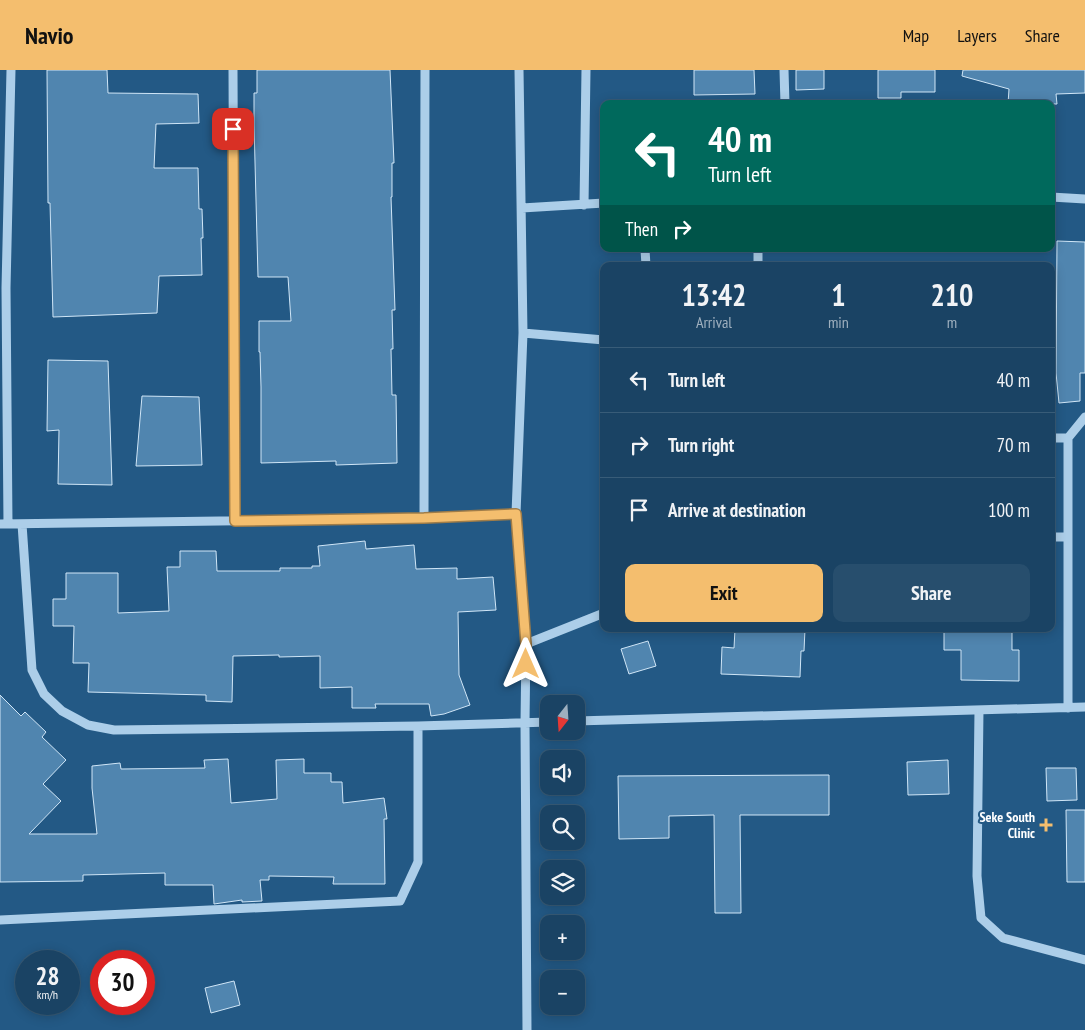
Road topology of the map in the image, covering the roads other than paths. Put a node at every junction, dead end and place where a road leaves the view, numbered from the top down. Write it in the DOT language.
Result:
graph roads {
  1 [pos="11,70"];
  2 [pos="233,70"];
  3 [pos="425,70"];
  4 [pos="519,70"];
  5 [pos="586,70"];
  6 [pos="784,70"];
  7 [pos="785,100"];
  8 [pos="1055,197"];
  9 [pos="1085,199"];
  10 [pos="600,203"];
  11 [pos="584,205"];
  12 [pos="522,208"];
  13 [pos="3,288"];
  14 [pos="523,333"];
  15 [pos="600,340"];
  16 [pos="1085,417"];
  17 [pos="1055,438"];
  18 [pos="1068,438"];
  19 [pos="516,514"];
  20 [pos="424,518"];
  21 [pos="235,521"];
  22 [pos="4,524"];
  23 [pos="22,524"];
  24 [pos="1055,537"];
  25 [pos="1067,537"];
  26 [pos="600,615"];
  27 [pos="526,644"];
  28 [pos="1085,707"];
  29 [pos="1068,708"];
  30 [pos="979,710"];
  31 [pos="540,722"];
  32 [pos="585,722"];
  33 [pos="525,723"];
  34 [pos="418,726"];
  35 [pos="0,920"];
  36 [pos="1085,960"];
  37 [pos="527,1030"];
  1 -- 13 [label="street"];
  2 -- 21 [label="street"];
  3 -- 20 [label="street"];
  4 -- 12 [label="street"];
  5 -- 11 [label="street"];
  6 -- 7 [label="street"];
  8 -- 9 [label="street"];
  10 -- 11 [label="street"];
  11 -- 12 [label="street"];
  12 -- 14 [label="street"];
  13 -- 22 [label="street"];
  14 -- 15 [label="street"];
  14 -- 19 [label="street"];
  16 -- 18 [label="street"];
  17 -- 18 [label="street"];
  18 -- 25 [label="street"];
  19 -- 20 [label="street"];
  19 -- 27 [label="street"];
  20 -- 21 [label="street"];
  21 -- 23 [label="street"];
  22 -- 23 [label="street"];
  23 -- 34 [label="street"];
  24 -- 25 [label="street"];
  25 -- 29 [label="street"];
  26 -- 27 [label="street"];
  27 -- 33 [label="street"];
  28 -- 29 [label="street"];
  29 -- 30 [label="street"];
  30 -- 32 [label="street"];
  30 -- 36 [label="street"];
  31 -- 33 [label="street"];
  33 -- 34 [label="street"];
  33 -- 37 [label="street"];
  34 -- 35 [label="street"];
}
